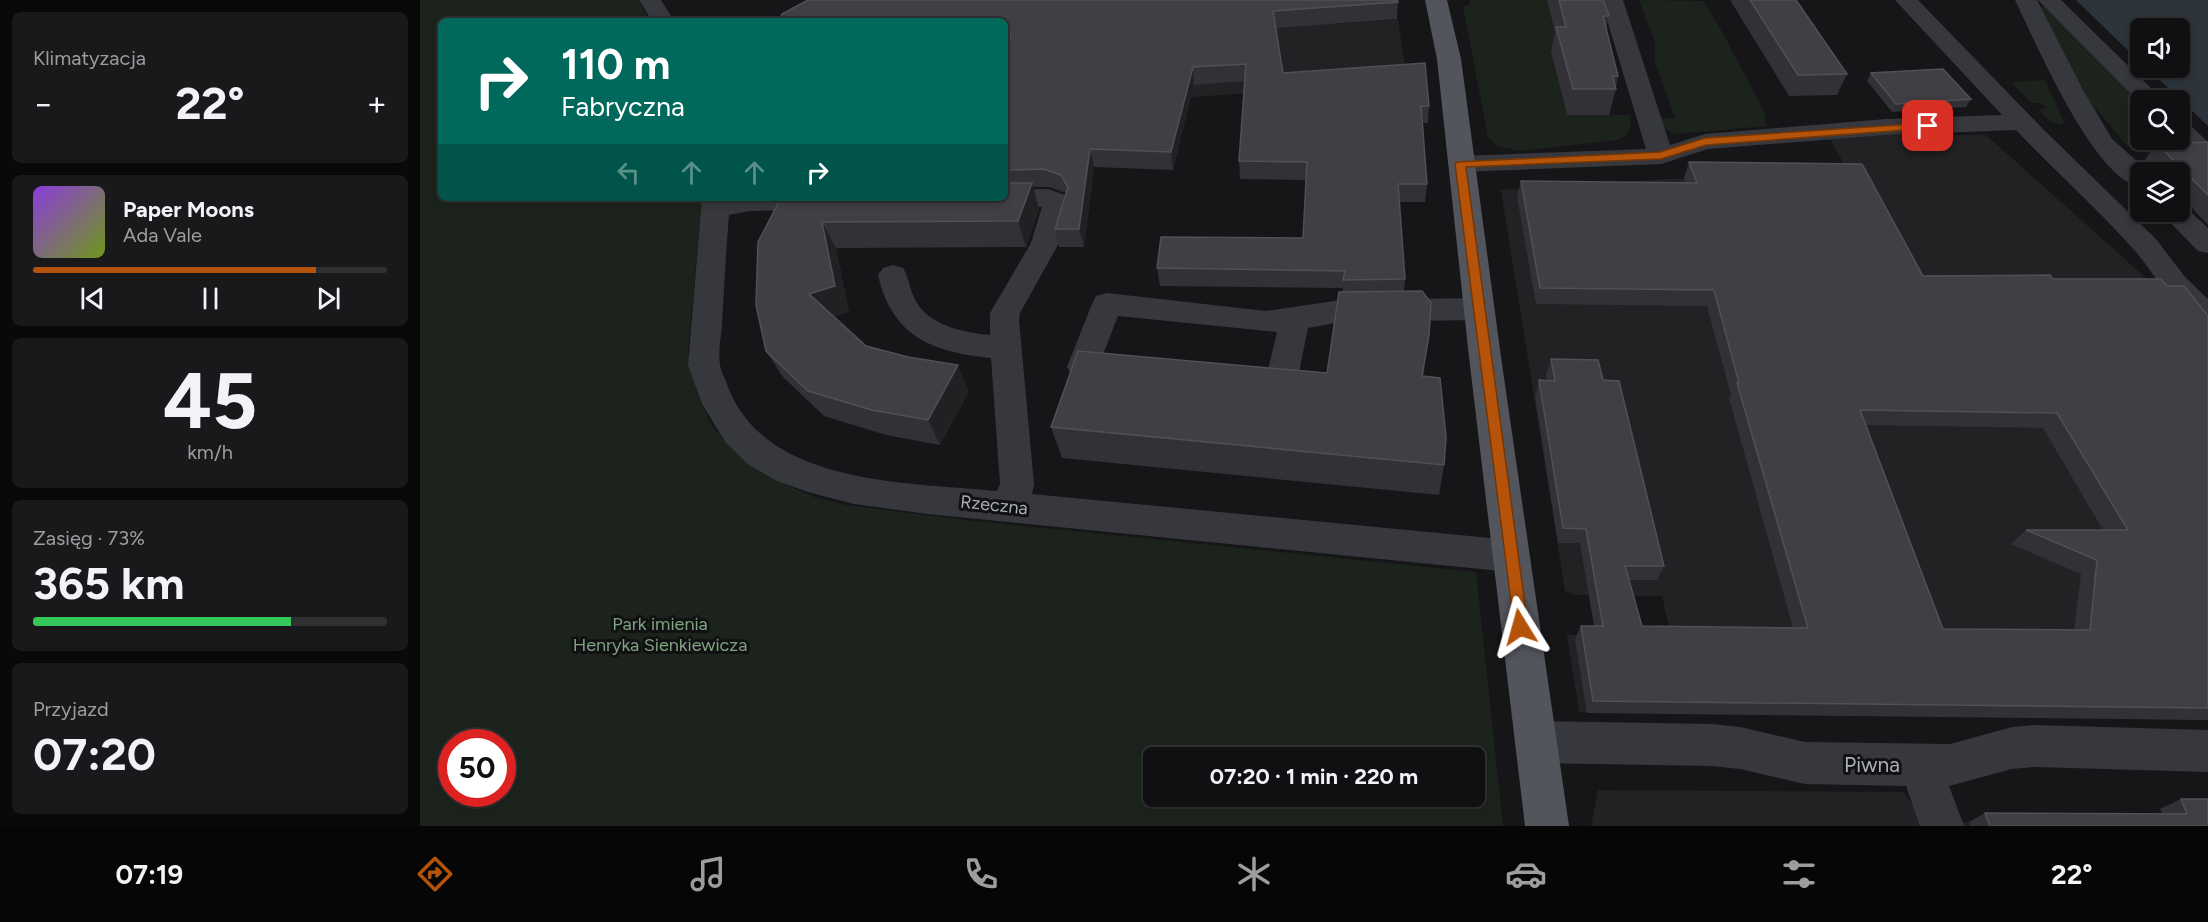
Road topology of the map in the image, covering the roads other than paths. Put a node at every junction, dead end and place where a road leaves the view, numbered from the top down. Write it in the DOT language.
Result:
graph roads {
  1 [pos="650,0"];
  2 [pos="1436,0"];
  3 [pos="1612,0"];
  4 [pos="1905,0"];
  5 [pos="2026,0"];
  6 [pos="2049,0"];
  7 [pos="661,18"];
  8 [pos="2141,90"];
  9 [pos="2029,129"];
  10 [pos="2190,139"];
  11 [pos="2102,143"];
  12 [pos="2201,150"];
  13 [pos="1661,156"];
  14 [pos="1461,164"];
  15 [pos="2130,170"];
  16 [pos="1008,198"];
  17 [pos="845,201"];
  18 [pos="715,204"];
  19 [pos="2185,222"];
  20 [pos="2208,244"];
  21 [pos="893,275"];
  22 [pos="1479,309"];
  23 [pos="2208,317"];
  24 [pos="1295,320"];
  25 [pos="1005,348"];
  26 [pos="1141,373"];
  27 [pos="1222,381"];
  28 [pos="1010,507"];
  29 [pos="1511,556"];
  30 [pos="1536,742"];
  31 [pos="2208,751"];
  32 [pos="1919,764"];
  33 [pos="1547,826"];
  34 [pos="1942,826"];
  1 -- 7 [label="street"];
  2 -- 14 [label="main road"];
  3 -- 13 [label="street"];
  4 -- 9 [label="street"];
  5 -- 11 [label="street"];
  6 -- 8 [label="street"];
  9 -- 11 [label="street"];
  9 -- 13 [label="street"];
  9 -- 23 [label="street"];
  10 -- 12 [label="street"];
  11 -- 15 [label="street"];
  13 -- 14 [label="street"];
  14 -- 22 [label="main road"];
  16 -- 25 [label="street"];
  17 -- 18 [label="street"];
  18 -- 28 [label="street, Rzeczna"];
  19 -- 20 [label="street"];
  21 -- 25 [label="street"];
  22 -- 24 [label="street"];
  22 -- 29 [label="main road"];
  24 -- 26 [label="street"];
  24 -- 27 [label="street"];
  25 -- 28 [label="street"];
  28 -- 29 [label="street, Rzeczna"];
  29 -- 30 [label="main road"];
  30 -- 32 [label="street, Piwna"];
  30 -- 33 [label="main road"];
  31 -- 32 [label="street, Piwna"];
  32 -- 34 [label="street"];
}
